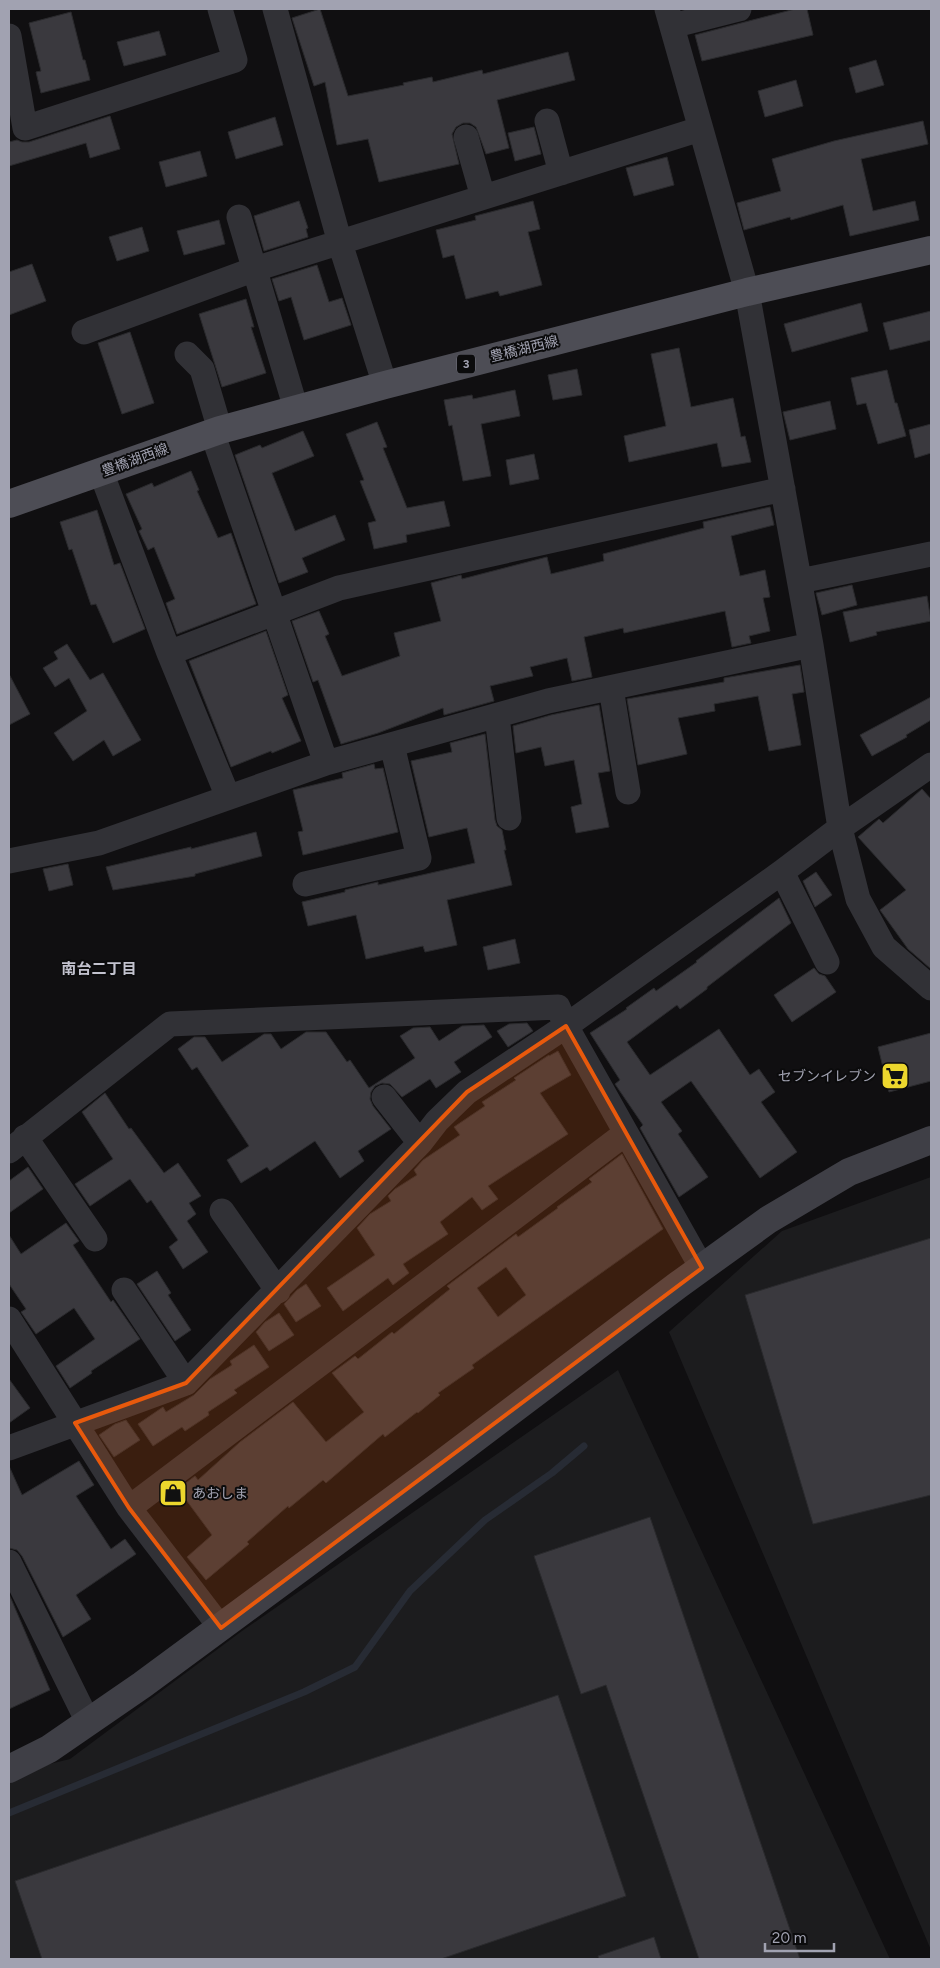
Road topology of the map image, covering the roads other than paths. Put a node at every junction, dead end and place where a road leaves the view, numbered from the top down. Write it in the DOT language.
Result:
graph roads {
  1 [pos="220,9"];
  2 [pos="275,9"];
  3 [pos="739,9"];
  4 [pos="670,18"];
  5 [pos="9,36"];
  6 [pos="547,121"];
  7 [pos="700,129"];
  8 [pos="466,137"];
  9 [pos="560,173"];
  10 [pos="483,197"];
  11 [pos="239,217"];
  12 [pos="340,243"];
  13 [pos="931,250"];
  14 [pos="254,270"];
  15 [pos="747,292"];
  16 [pos="84,332"];
  17 [pos="187,354"];
  18 [pos="385,385"];
  19 [pos="296,409"];
  20 [pos="216,431"];
  21 [pos="101,472"];
  22 [pos="783,489"];
  23 [pos="9,504"];
  24 [pos="931,554"];
  25 [pos="800,581"];
  26 [pos="274,613"];
  27 [pos="812,645"];
  28 [pos="169,653"];
  29 [pos="610,688"];
  30 [pos="496,716"];
  31 [pos="392,745"];
  32 [pos="326,763"];
  33 [pos="929,770"];
  34 [pos="628,792"];
  35 [pos="228,797"];
  36 [pos="509,818"];
  37 [pos="840,828"];
  38 [pos="9,861"];
  39 [pos="782,872"];
  40 [pos="305,884"];
  41 [pos="827,962"];
  42 [pos="931,988"];
  43 [pos="566,1026"];
  44 [pos="384,1097"];
  45 [pos="626,1133"];
  46 [pos="14,1140"];
  47 [pos="931,1140"];
  48 [pos="420,1143"];
  49 [pos="222,1211"];
  50 [pos="95,1239"];
  51 [pos="702,1268"];
  52 [pos="124,1290"];
  53 [pos="278,1291"];
  54 [pos="9,1320"];
  55 [pos="186,1383"];
  56 [pos="74,1423"];
  57 [pos="9,1448"];
  58 [pos="129,1508"];
  59 [pos="9,1562"];
  60 [pos="221,1628"];
  61 [pos="88,1722"];
  62 [pos="9,1769"];
  1 -- 5 [label="street"];
  2 -- 12 [label="street"];
  3 -- 4 [label="street"];
  4 -- 7 [label="street"];
  6 -- 9 [label="street"];
  7 -- 9 [label="street"];
  7 -- 15 [label="street"];
  8 -- 10 [label="street"];
  9 -- 10 [label="street"];
  10 -- 12 [label="street"];
  11 -- 14 [label="street"];
  12 -- 14 [label="street"];
  12 -- 18 [label="street"];
  13 -- 15 [label="main road, 豊橋湖西線 / 3"];
  14 -- 16 [label="street"];
  14 -- 19 [label="street"];
  15 -- 18 [label="main road, 豊橋湖西線 / 3"];
  15 -- 22 [label="street"];
  17 -- 20 [label="street"];
  18 -- 19 [label="main road, 豊橋湖西線 / 3"];
  19 -- 20 [label="main road, 豊橋湖西線 / 3"];
  20 -- 21 [label="main road, 豊橋湖西線 / 3"];
  20 -- 26 [label="street"];
  21 -- 23 [label="main road, 豊橋湖西線 / 3"];
  21 -- 28 [label="street"];
  22 -- 25 [label="street"];
  22 -- 26 [label="street"];
  24 -- 25 [label="street"];
  25 -- 27 [label="street"];
  26 -- 28 [label="street"];
  26 -- 32 [label="street"];
  27 -- 29 [label="street"];
  27 -- 37 [label="street"];
  28 -- 35 [label="street"];
  29 -- 30 [label="street"];
  29 -- 34 [label="street"];
  30 -- 31 [label="street"];
  30 -- 36 [label="street"];
  31 -- 32 [label="street"];
  31 -- 40 [label="street"];
  32 -- 35 [label="street"];
  33 -- 37 [label="street"];
  35 -- 38 [label="street"];
  37 -- 39 [label="street"];
  37 -- 42 [label="street"];
  39 -- 41 [label="street"];
  39 -- 43 [label="street"];
  43 -- 45 [label="street"];
  43 -- 46 [label="street"];
  43 -- 48 [label="street"];
  44 -- 48 [label="street"];
  45 -- 51 [label="street"];
  45 -- 58 [label="street"];
  46 -- 50 [label="street"];
  47 -- 51 [label="street"];
  48 -- 53 [label="street"];
  49 -- 53 [label="street"];
  51 -- 60 [label="street"];
  52 -- 55 [label="street"];
  53 -- 55 [label="street"];
  54 -- 56 [label="street"];
  55 -- 56 [label="street"];
  56 -- 57 [label="street"];
  56 -- 58 [label="street"];
  58 -- 60 [label="street"];
  59 -- 61 [label="street"];
  60 -- 61 [label="street"];
  61 -- 62 [label="street"];
}
